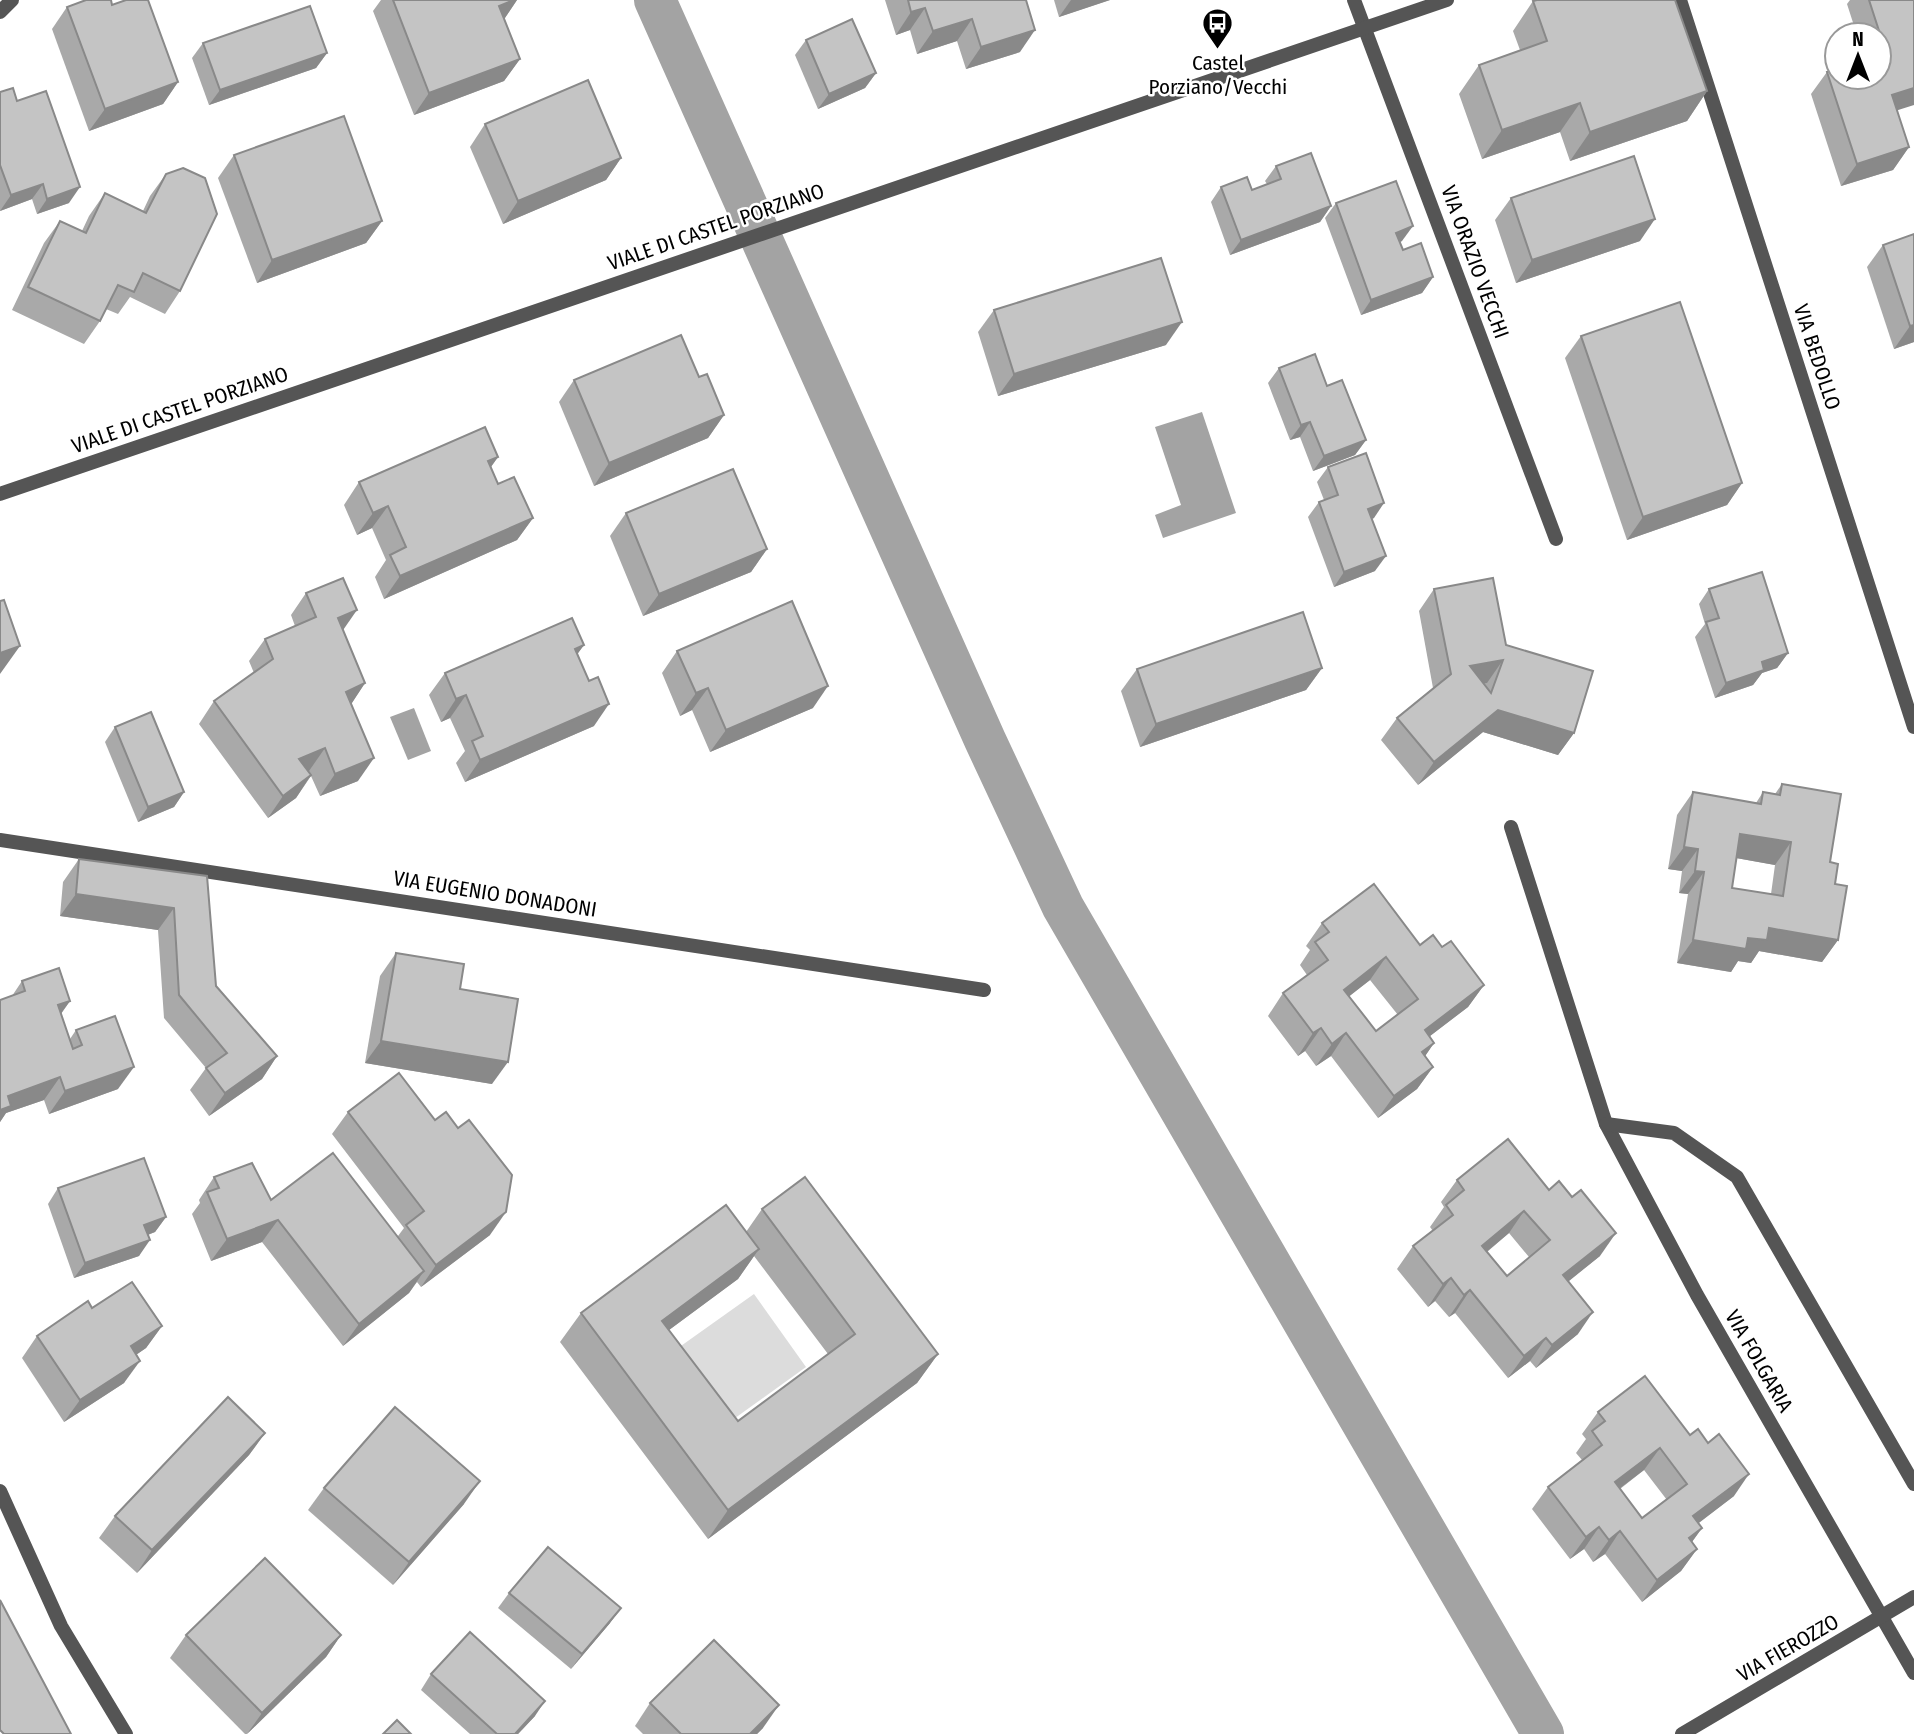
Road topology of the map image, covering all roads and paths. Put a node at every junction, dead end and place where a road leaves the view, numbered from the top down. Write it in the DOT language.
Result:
graph roads {
  1 [pos="12,0"];
  2 [pos="1353,0"];
  3 [pos="1447,0"];
  4 [pos="1680,0"];
  5 [pos="0,12"];
  6 [pos="1365,27"];
  7 [pos="0,494"];
  8 [pos="1556,539"];
  9 [pos="1914,727"];
  10 [pos="1511,827"];
  11 [pos="0,840"];
  12 [pos="984,990"];
  13 [pos="1606,1124"];
  14 [pos="1914,1484"];
  15 [pos="0,1491"];
  16 [pos="1914,1597"];
  17 [pos="1881,1618"];
  18 [pos="1914,1673"];
  19 [pos="126,1734"];
  20 [pos="1682,1734"];
  1 -- 5 [label="street"];
  2 -- 6 [label="street, VIA ORAZIO VECCHI"];
  3 -- 6 [label="street, VIALE DI CASTEL PORZIANO"];
  4 -- 9 [label="street, VIA BEDOLLO"];
  6 -- 7 [label="street, VIALE DI CASTEL PORZIANO"];
  6 -- 8 [label="street, VIA ORAZIO VECCHI"];
  10 -- 13 [label="street, VIA FOLGARIA"];
  11 -- 12 [label="street, VIA EUGENIO DONADONI"];
  13 -- 14 [label="street"];
  13 -- 17 [label="street, VIA FOLGARIA"];
  15 -- 19 [label="street"];
  16 -- 17 [label="street, VIA FIEROZZO"];
  17 -- 18 [label="street, VIA FOLGARIA"];
  17 -- 20 [label="street, VIA FIEROZZO"];
}
